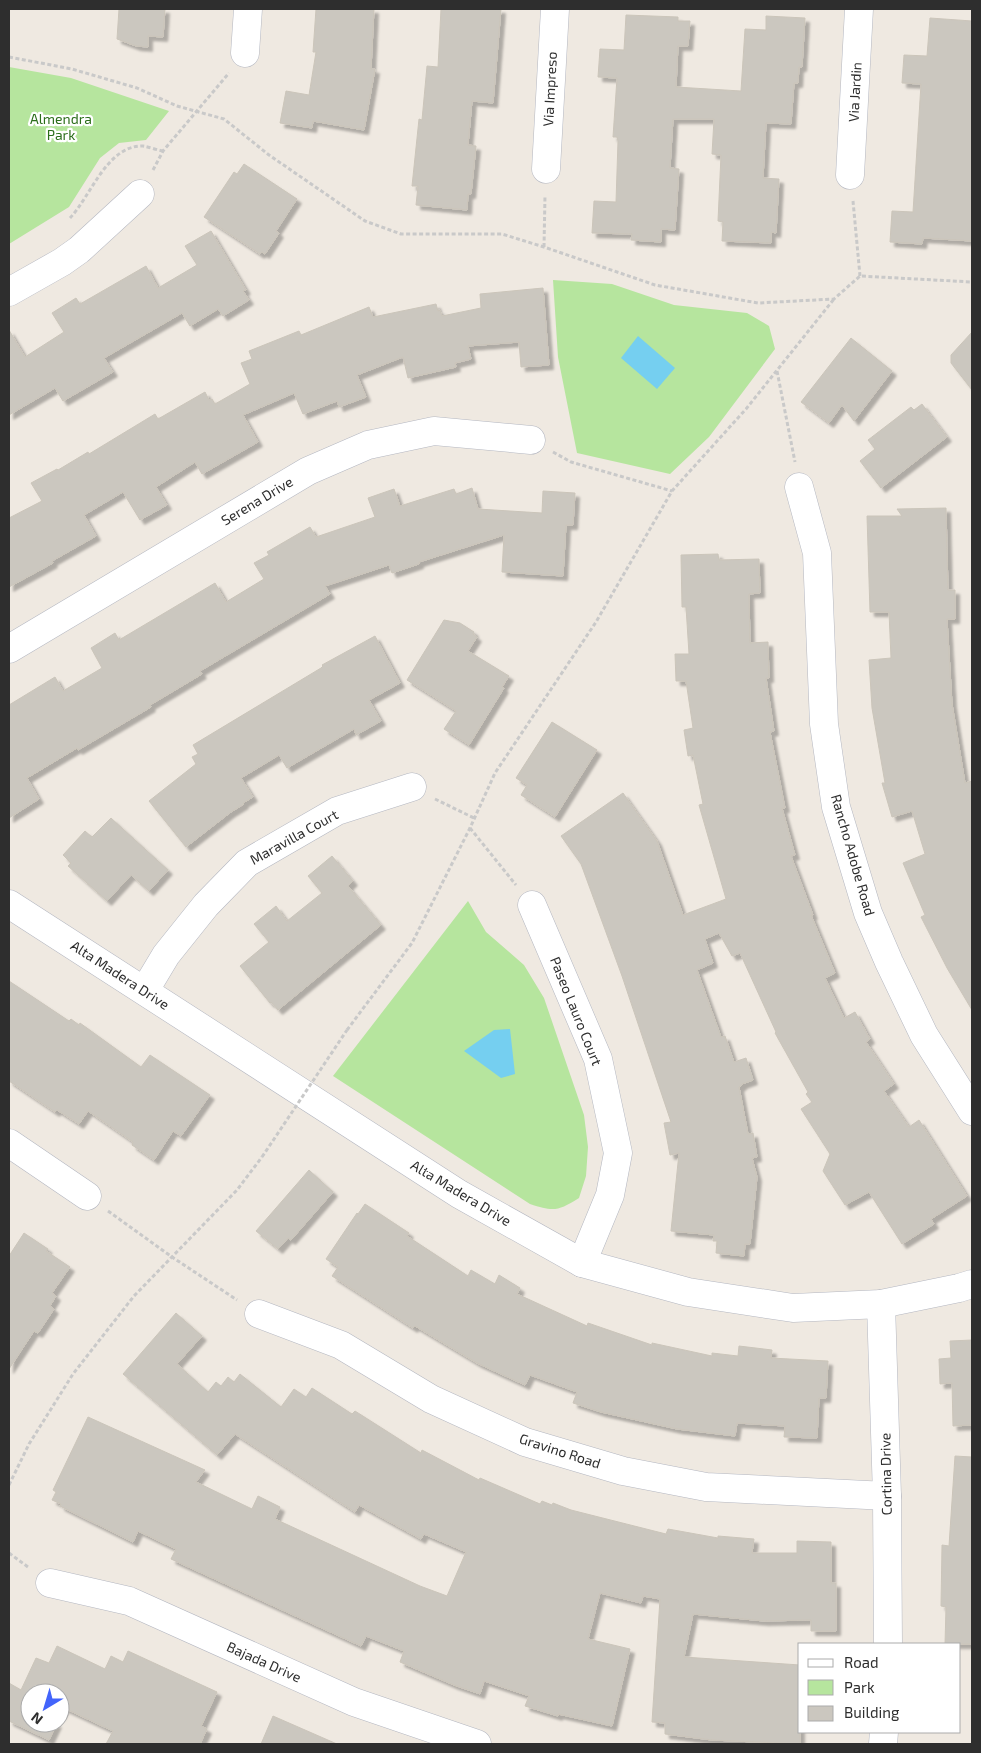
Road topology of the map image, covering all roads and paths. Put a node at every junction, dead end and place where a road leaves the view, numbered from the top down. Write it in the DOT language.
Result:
graph roads {
  1 [pos="248,9"];
  2 [pos="554,9"];
  3 [pos="859,9"];
  4 [pos="246,53"];
  5 [pos="9,57"];
  6 [pos="198,112"];
  7 [pos="162,151"];
  8 [pos="546,169"];
  9 [pos="850,175"];
  10 [pos="140,194"];
  11 [pos="67,221"];
  12 [pos="544,247"];
  13 [pos="860,276"];
  14 [pos="972,282"];
  15 [pos="9,292"];
  16 [pos="834,299"];
  17 [pos="777,371"];
  18 [pos="531,440"];
  19 [pos="799,487"];
  20 [pos="672,491"];
  21 [pos="9,649"];
  22 [pos="412,788"];
  23 [pos="474,818"];
  24 [pos="470,828"];
  25 [pos="9,904"];
  26 [pos="532,905"];
  27 [pos="144,990"];
  28 [pos="972,1112"];
  29 [pos="9,1143"];
  30 [pos="87,1196"];
  31 [pos="172,1257"];
  32 [pos="582,1264"];
  33 [pos="972,1284"];
  34 [pos="881,1304"];
  35 [pos="259,1314"];
  36 [pos="9,1486"];
  37 [pos="887,1496"];
  38 [pos="50,1583"];
  39 [pos="888,1643"];
  40 [pos="415,1735"];
  41 [pos="477,1744"];
  1 -- 4 [label="street"];
  2 -- 8 [label="street, Via Impreso"];
  3 -- 9 [label="street, Via Jardin"];
  4 -- 6 [label="path"];
  5 -- 6 [label="path"];
  6 -- 7 [label="path"];
  6 -- 12 [label="path"];
  7 -- 10 [label="path"];
  7 -- 11 [label="path"];
  8 -- 12 [label="path"];
  9 -- 13 [label="path"];
  10 -- 15 [label="street"];
  12 -- 16 [label="path"];
  13 -- 14 [label="path"];
  13 -- 16 [label="path"];
  16 -- 17 [label="path"];
  17 -- 19 [label="path"];
  17 -- 20 [label="path"];
  18 -- 20 [label="path"];
  18 -- 21 [label="street, Serena Drive"];
  19 -- 28 [label="street, Rancho Adobe Road"];
  20 -- 23 [label="path"];
  22 -- 23 [label="path"];
  22 -- 27 [label="street, Maravilla Court"];
  23 -- 24 [label="path"];
  24 -- 26 [label="path"];
  24 -- 31 [label="path, bridge"];
  25 -- 27 [label="street, Alta Madera Drive"];
  26 -- 32 [label="street, Paseo Lauro Court"];
  27 -- 32 [label="street, Alta Madera Drive"];
  29 -- 30 [label="street"];
  30 -- 31 [label="path"];
  31 -- 35 [label="path"];
  31 -- 36 [label="path"];
  32 -- 34 [label="street, Alta Madera Drive"];
  33 -- 34 [label="street, Alta Madera Drive"];
  34 -- 37 [label="street, Cortina Drive"];
  35 -- 37 [label="street, Gravino Road"];
  37 -- 39 [label="street, Cortina Drive"];
  38 -- 40 [label="street, Bajada Drive"];
  40 -- 41 [label="street, Bajada Drive"];
}
